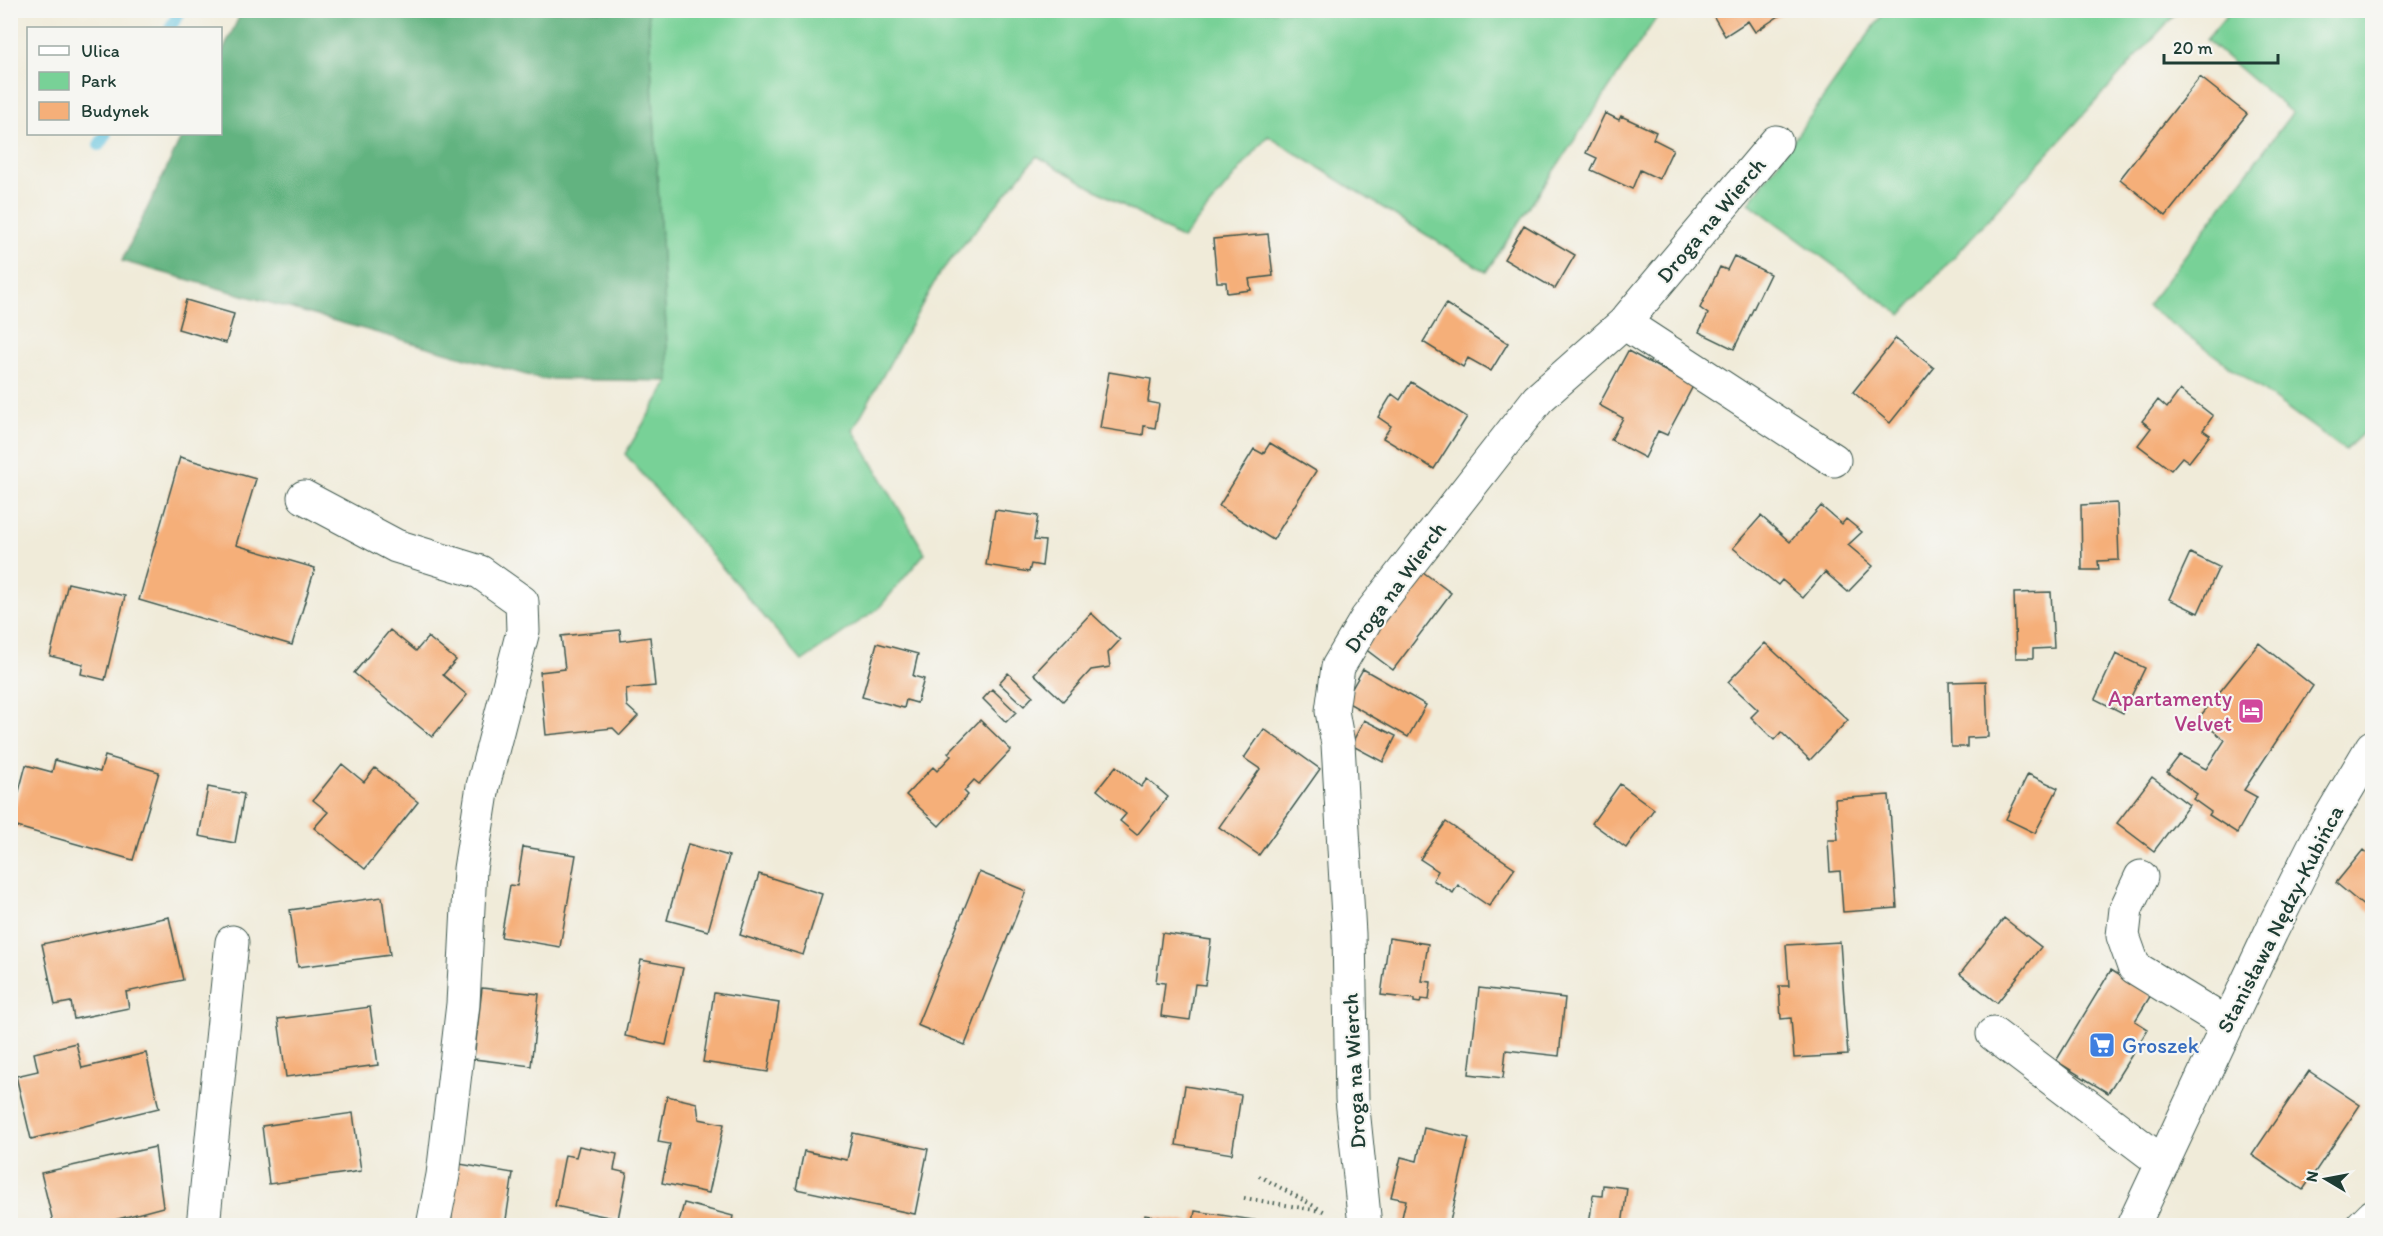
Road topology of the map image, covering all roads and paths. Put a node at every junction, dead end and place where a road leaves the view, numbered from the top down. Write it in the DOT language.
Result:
graph roads {
  1 [pos="1776,142"];
  2 [pos="1624,323"];
  3 [pos="1834,460"];
  4 [pos="304,497"];
  5 [pos="2373,747"];
  6 [pos="2141,877"];
  7 [pos="232,942"];
  8 [pos="2227,1024"];
  9 [pos="1993,1034"];
  10 [pos="2163,1163"];
  11 [pos="1259,1176"];
  12 [pos="1244,1198"];
  13 [pos="1324,1211"];
  14 [pos="1332,1216"];
  15 [pos="2373,1216"];
  16 [pos="203,1226"];
  17 [pos="433,1226"];
  18 [pos="1365,1226"];
  19 [pos="2133,1226"];
  20 [pos="2362,1226"];
  1 -- 2 [label="street, Droga na Wierch"];
  2 -- 3 [label="street"];
  2 -- 18 [label="street, Droga na Wierch"];
  4 -- 17 [label="street"];
  5 -- 8 [label="street, Stanisława Nędzy-Kubińca"];
  6 -- 8 [label="street"];
  7 -- 16 [label="street"];
  8 -- 10 [label="street, Stanisława Nędzy-Kubińca"];
  9 -- 10 [label="street"];
  10 -- 19 [label="street, Stanisława Nędzy-Kubińca"];
  11 -- 13 [label="path"];
  12 -- 13 [label="path"];
  13 -- 14 [label="path"];
  15 -- 20 [label="street"];
}
